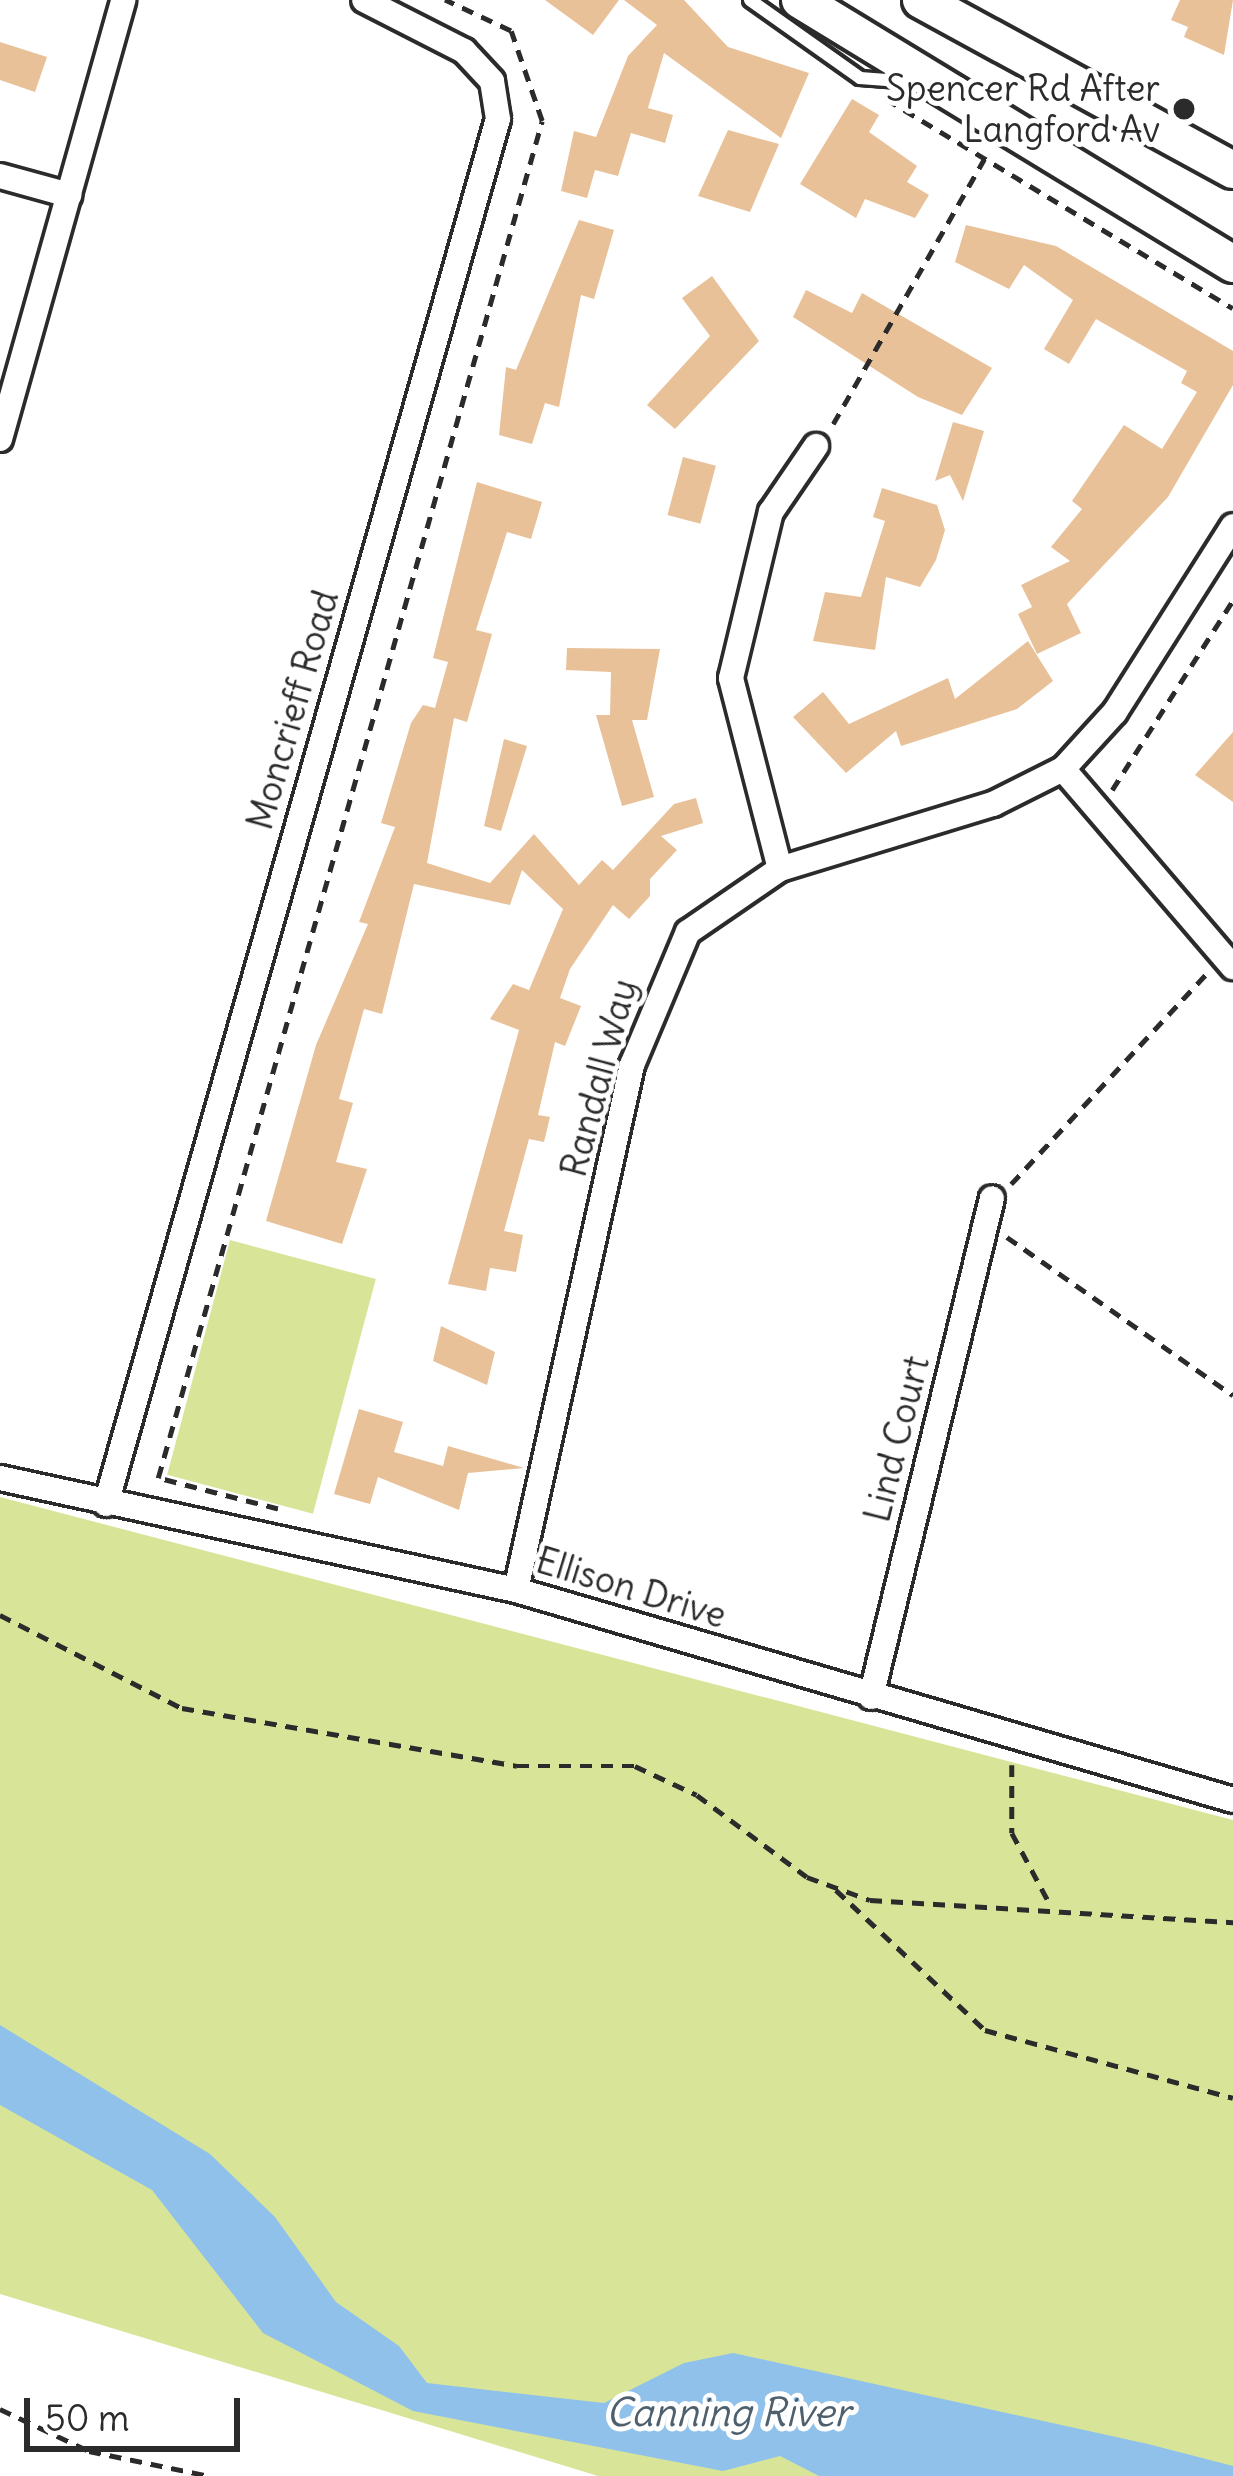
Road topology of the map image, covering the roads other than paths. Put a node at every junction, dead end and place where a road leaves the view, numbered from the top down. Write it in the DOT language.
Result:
graph roads {
  1 [pos="122,0"];
  2 [pos="364,0"];
  3 [pos="750,0"];
  4 [pos="800,0"];
  5 [pos="931,3"];
  6 [pos="954,94"];
  7 [pos="1233,170"];
  8 [pos="0,176"];
  9 [pos="69,195"];
  10 [pos="1233,264"];
  11 [pos="0,439"];
  12 [pos="815,446"];
  13 [pos="1233,526"];
  14 [pos="1064,769"];
  15 [pos="780,869"];
  16 [pos="1228,962"];
  17 [pos="992,1198"];
  18 [pos="0,1478"];
  19 [pos="106,1504"];
  20 [pos="516,1590"];
  21 [pos="871,1697"];
  22 [pos="1233,1800"];
  1 -- 9 [label="street"];
  2 -- 19 [label="street, Moncrieff Road"];
  3 -- 6 [label="lane"];
  4 -- 6 [label="main road"];
  5 -- 7 [label="main road"];
  6 -- 10 [label="main road"];
  8 -- 9 [label="street"];
  9 -- 11 [label="street"];
  12 -- 15 [label="street"];
  13 -- 14 [label="street, Randall Way"];
  14 -- 15 [label="street, Randall Way"];
  14 -- 16 [label="street"];
  15 -- 20 [label="street, Randall Way"];
  17 -- 21 [label="street, Lind Court"];
  18 -- 19 [label="street, Ellison Drive"];
  19 -- 20 [label="street, Ellison Drive"];
  20 -- 21 [label="street, Ellison Drive"];
  21 -- 22 [label="street, Ellison Drive"];
}
